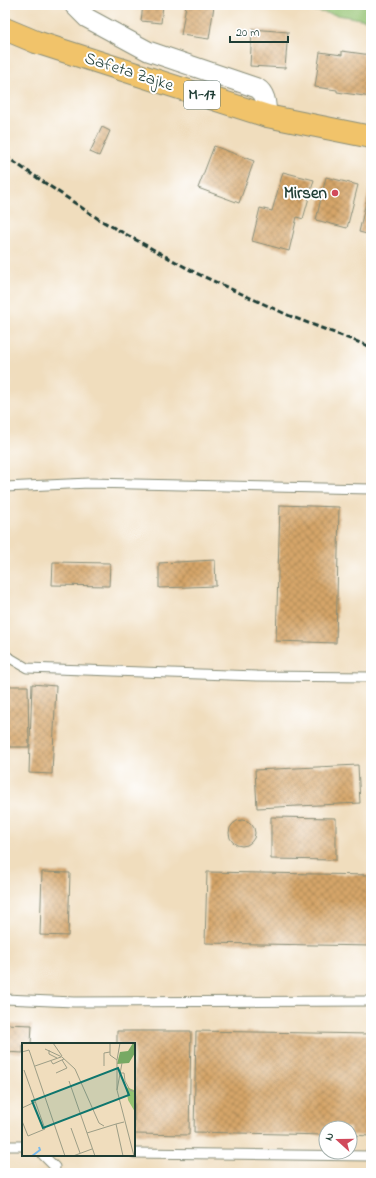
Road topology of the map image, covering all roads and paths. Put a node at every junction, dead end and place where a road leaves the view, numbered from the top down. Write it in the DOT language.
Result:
graph roads {
  1 [pos="74,5"];
  2 [pos="5,29"];
  3 [pos="267,116"];
  4 [pos="371,137"];
  5 [pos="5,487"];
  6 [pos="371,489"];
  7 [pos="5,655"];
  8 [pos="371,677"];
  9 [pos="5,1000"];
  10 [pos="371,1001"];
  11 [pos="5,1146"];
  12 [pos="22,1146"];
  13 [pos="135,1153"];
  14 [pos="44,1156"];
  15 [pos="371,1156"];
  16 [pos="54,1173"];
  1 -- 3 [label="street"];
  2 -- 3 [label="main road, Safeta Zajke / M-17"];
  3 -- 4 [label="main road, Safeta Zajke / M-17"];
  5 -- 6 [label="lane"];
  7 -- 8 [label="lane"];
  9 -- 10 [label="lane"];
  11 -- 12 [label="lane"];
  13 -- 15 [label="lane"];
  14 -- 16 [label="lane"];
}
